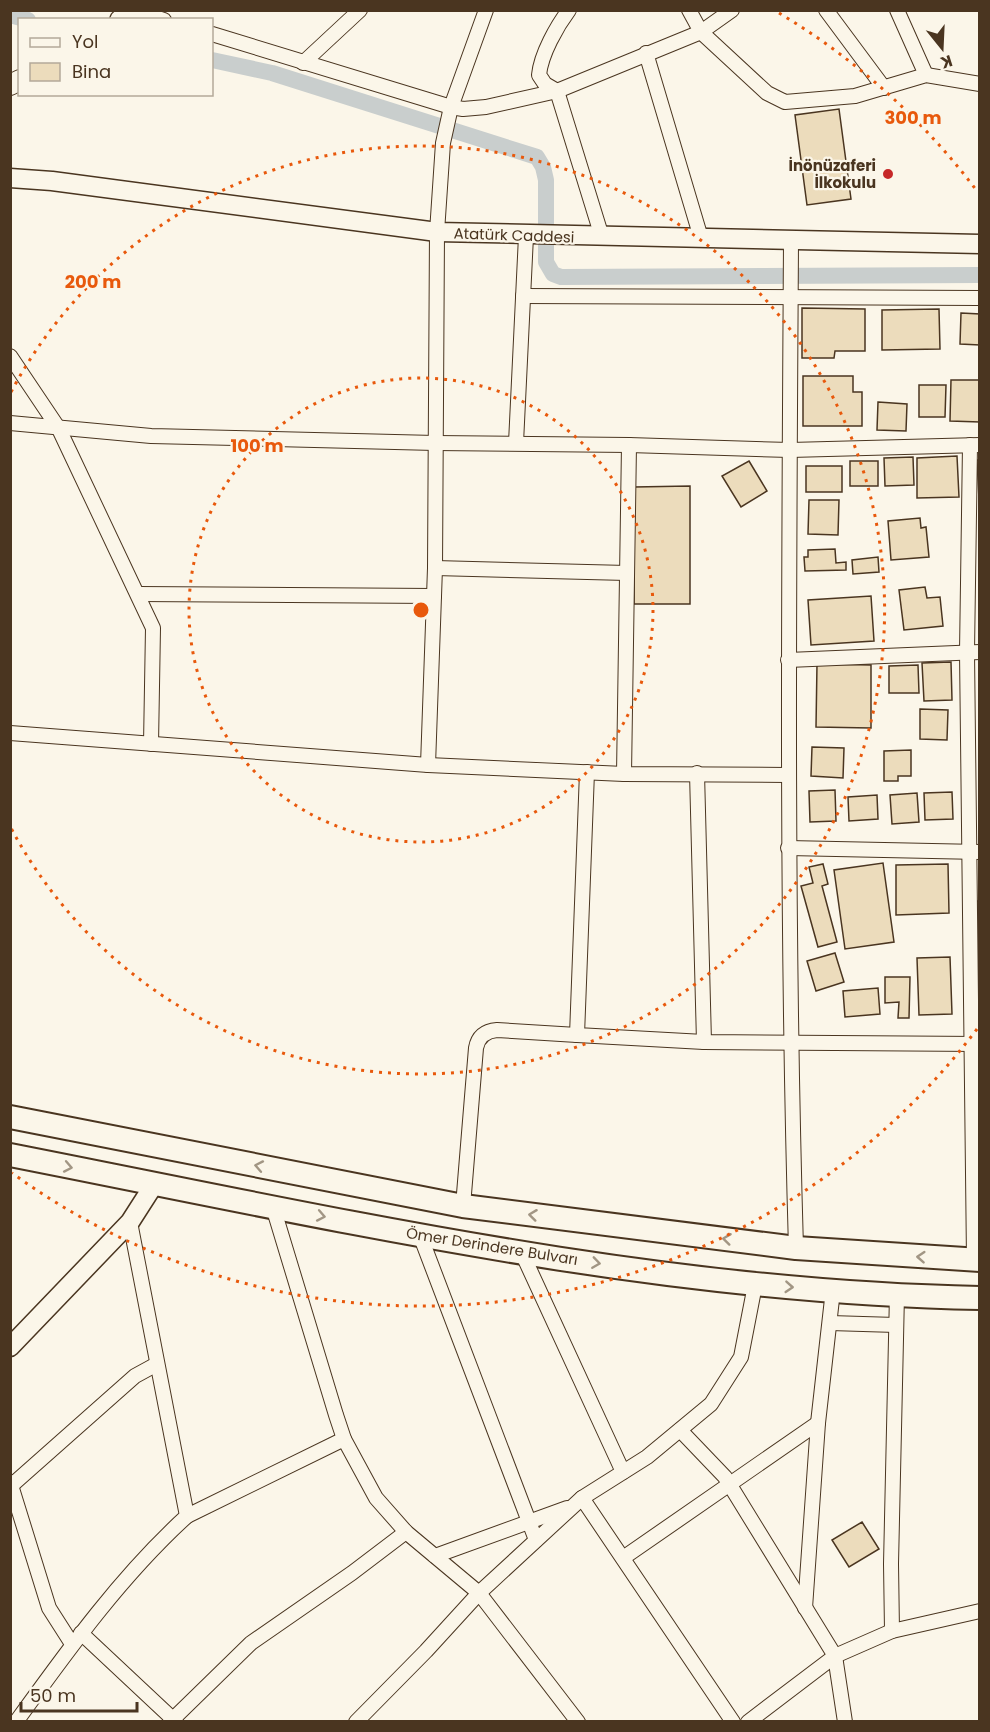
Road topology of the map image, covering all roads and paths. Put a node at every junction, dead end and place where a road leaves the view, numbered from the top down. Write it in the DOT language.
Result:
graph roads {
  1 [pos="135,10"];
  2 [pos="360,10"];
  3 [pos="486,10"];
  4 [pos="569,10"];
  5 [pos="689,10"];
  6 [pos="732,10"];
  7 [pos="826,10"];
  8 [pos="897,10"];
  9 [pos="158,18"];
  10 [pos="701,32"];
  11 [pos="213,34"];
  12 [pos="646,53"];
  13 [pos="303,63"];
  14 [pos="926,75"];
  15 [pos="980,84"];
  16 [pos="884,88"];
  17 [pos="557,91"];
  18 [pos="451,106"];
  19 [pos="10,165"];
  20 [pos="10,178"];
  21 [pos="52,181"];
  22 [pos="437,232"];
  23 [pos="526,236"];
  24 [pos="602,237"];
  25 [pos="701,238"];
  26 [pos="791,242"];
  27 [pos="980,244"];
  28 [pos="524,296"];
  29 [pos="790,297"];
  30 [pos="980,298"];
  31 [pos="10,356"];
  32 [pos="10,423"];
  33 [pos="59,429"];
  34 [pos="435,443"];
  35 [pos="516,443"];
  36 [pos="629,445"];
  37 [pos="975,445"];
  38 [pos="790,450"];
  39 [pos="435,568"];
  40 [pos="627,573"];
  41 [pos="138,594"];
  42 [pos="434,596"];
  43 [pos="973,652"];
  44 [pos="788,660"];
  45 [pos="10,733"];
  46 [pos="151,744"];
  47 [pos="428,765"];
  48 [pos="587,772"];
  49 [pos="697,773"];
  50 [pos="624,774"];
  51 [pos="787,776"];
  52 [pos="788,848"];
  53 [pos="975,852"];
  54 [pos="577,1035"];
  55 [pos="704,1042"];
  56 [pos="790,1043"];
  57 [pos="974,1044"];
  58 [pos="10,1117"];
  59 [pos="10,1155"];
  60 [pos="155,1184"];
  61 [pos="463,1206"];
  62 [pos="273,1207"];
  63 [pos="130,1222"];
  64 [pos="420,1235"];
  65 [pos="796,1248"];
  66 [pos="522,1253"];
  67 [pos="977,1260"];
  68 [pos="755,1285"];
  69 [pos="833,1290"];
  70 [pos="897,1294"];
  71 [pos="974,1302"];
  72 [pos="830,1323"];
  73 [pos="896,1325"];
  74 [pos="10,1347"];
  75 [pos="157,1364"];
  76 [pos="818,1423"];
  77 [pos="680,1430"];
  78 [pos="344,1438"];
  79 [pos="623,1472"];
  80 [pos="11,1483"];
  81 [pos="730,1486"];
  82 [pos="578,1501"];
  83 [pos="187,1516"];
  84 [pos="529,1522"];
  85 [pos="406,1532"];
  86 [pos="536,1540"];
  87 [pos="435,1556"];
  88 [pos="623,1558"];
  89 [pos="478,1593"];
  90 [pos="805,1608"];
  91 [pos="980,1611"];
  92 [pos="892,1631"];
  93 [pos="76,1639"];
  94 [pos="835,1656"];
  95 [pos="365,1718"];
  96 [pos="173,1720"];
  97 [pos="16,1722"];
  98 [pos="578,1722"];
  99 [pos="733,1722"];
  100 [pos="748,1722"];
  101 [pos="845,1722"];
  1 -- 9 [label="street"];
  2 -- 13 [label="street"];
  3 -- 18 [label="street"];
  4 -- 17 [label="street"];
  5 -- 10 [label="street"];
  6 -- 10 [label="street"];
  7 -- 16 [label="street"];
  8 -- 14 [label="street"];
  10 -- 12 [label="street"];
  10 -- 16 [label="street"];
  11 -- 13 [label="street"];
  12 -- 17 [label="street"];
  12 -- 25 [label="street"];
  13 -- 18 [label="street"];
  14 -- 15 [label="street"];
  14 -- 16 [label="street"];
  17 -- 18 [label="street"];
  17 -- 24 [label="street"];
  18 -- 22 [label="street"];
  19 -- 21 [label="street"];
  20 -- 21 [label="street"];
  21 -- 22 [label="street, Atatürk Caddesi"];
  22 -- 23 [label="street, Atatürk Caddesi"];
  22 -- 34 [label="street"];
  23 -- 24 [label="street, Atatürk Caddesi"];
  23 -- 28 [label="street"];
  24 -- 25 [label="street, Atatürk Caddesi"];
  25 -- 26 [label="street, Atatürk Caddesi"];
  26 -- 27 [label="street, Atatürk Caddesi"];
  26 -- 29 [label="street"];
  28 -- 29 [label="street"];
  28 -- 35 [label="street"];
  29 -- 30 [label="street"];
  29 -- 38 [label="street"];
  31 -- 33 [label="street"];
  32 -- 33 [label="street"];
  33 -- 34 [label="street"];
  33 -- 41 [label="street"];
  34 -- 35 [label="street"];
  34 -- 39 [label="street"];
  35 -- 36 [label="street"];
  36 -- 38 [label="street"];
  36 -- 40 [label="street"];
  37 -- 38 [label="street"];
  37 -- 43 [label="street"];
  38 -- 44 [label="street"];
  39 -- 40 [label="street"];
  39 -- 42 [label="street"];
  40 -- 50 [label="street"];
  41 -- 42 [label="street"];
  41 -- 46 [label="street"];
  42 -- 47 [label="street"];
  43 -- 44 [label="street"];
  43 -- 53 [label="street"];
  44 -- 51 [label="street"];
  45 -- 46 [label="street"];
  46 -- 47 [label="street"];
  47 -- 48 [label="street"];
  48 -- 50 [label="street"];
  48 -- 54 [label="street"];
  49 -- 50 [label="street"];
  49 -- 51 [label="street"];
  49 -- 55 [label="street"];
  51 -- 52 [label="street"];
  52 -- 53 [label="street"];
  52 -- 56 [label="street"];
  53 -- 57 [label="street"];
  54 -- 55 [label="street"];
  54 -- 61 [label="street"];
  55 -- 56 [label="street"];
  56 -- 57 [label="street"];
  56 -- 65 [label="street"];
  57 -- 67 [label="street"];
  61 -- 58 [label="highway, one-way"];
  59 -- 60 [label="highway, Ömer Derindere Bulvarı, one-way"];
  60 -- 62 [label="highway, Ömer Derindere Bulvarı"];
  60 -- 63 [label="street"];
  65 -- 61 [label="highway, one-way"];
  62 -- 64 [label="highway, Ömer Derindere Bulvarı, one-way"];
  62 -- 78 [label="street"];
  63 -- 74 [label="street"];
  63 -- 75 [label="street"];
  64 -- 66 [label="highway, Ömer Derindere Bulvarı"];
  64 -- 84 [label="street"];
  67 -- 65 [label="highway, one-way"];
  66 -- 68 [label="highway, Ömer Derindere Bulvarı, one-way"];
  66 -- 79 [label="street"];
  68 -- 69 [label="highway, Ömer Derindere Bulvarı, one-way"];
  68 -- 77 [label="street"];
  69 -- 70 [label="highway, Ömer Derindere Bulvarı"];
  69 -- 72 [label="street"];
  70 -- 71 [label="highway, Ömer Derindere Bulvarı"];
  70 -- 73 [label="street"];
  72 -- 73 [label="street"];
  72 -- 76 [label="street"];
  73 -- 92 [label="street"];
  75 -- 80 [label="street"];
  75 -- 83 [label="street"];
  76 -- 81 [label="street"];
  76 -- 90 [label="street"];
  77 -- 79 [label="street"];
  77 -- 81 [label="street"];
  78 -- 83 [label="street"];
  78 -- 85 [label="street"];
  79 -- 82 [label="street"];
  80 -- 93 [label="street"];
  81 -- 88 [label="street"];
  81 -- 90 [label="street"];
  82 -- 84 [label="street"];
  82 -- 86 [label="street"];
  82 -- 88 [label="street"];
  83 -- 93 [label="street"];
  84 -- 86 [label="street"];
  84 -- 87 [label="street"];
  85 -- 87 [label="street"];
  85 -- 96 [label="street"];
  86 -- 89 [label="street"];
  87 -- 89 [label="street"];
  88 -- 99 [label="street"];
  89 -- 95 [label="street"];
  89 -- 98 [label="street"];
  90 -- 94 [label="street"];
  91 -- 92 [label="street"];
  92 -- 94 [label="street"];
  93 -- 96 [label="street"];
  93 -- 97 [label="street"];
  94 -- 100 [label="street"];
  94 -- 101 [label="street"];
}
